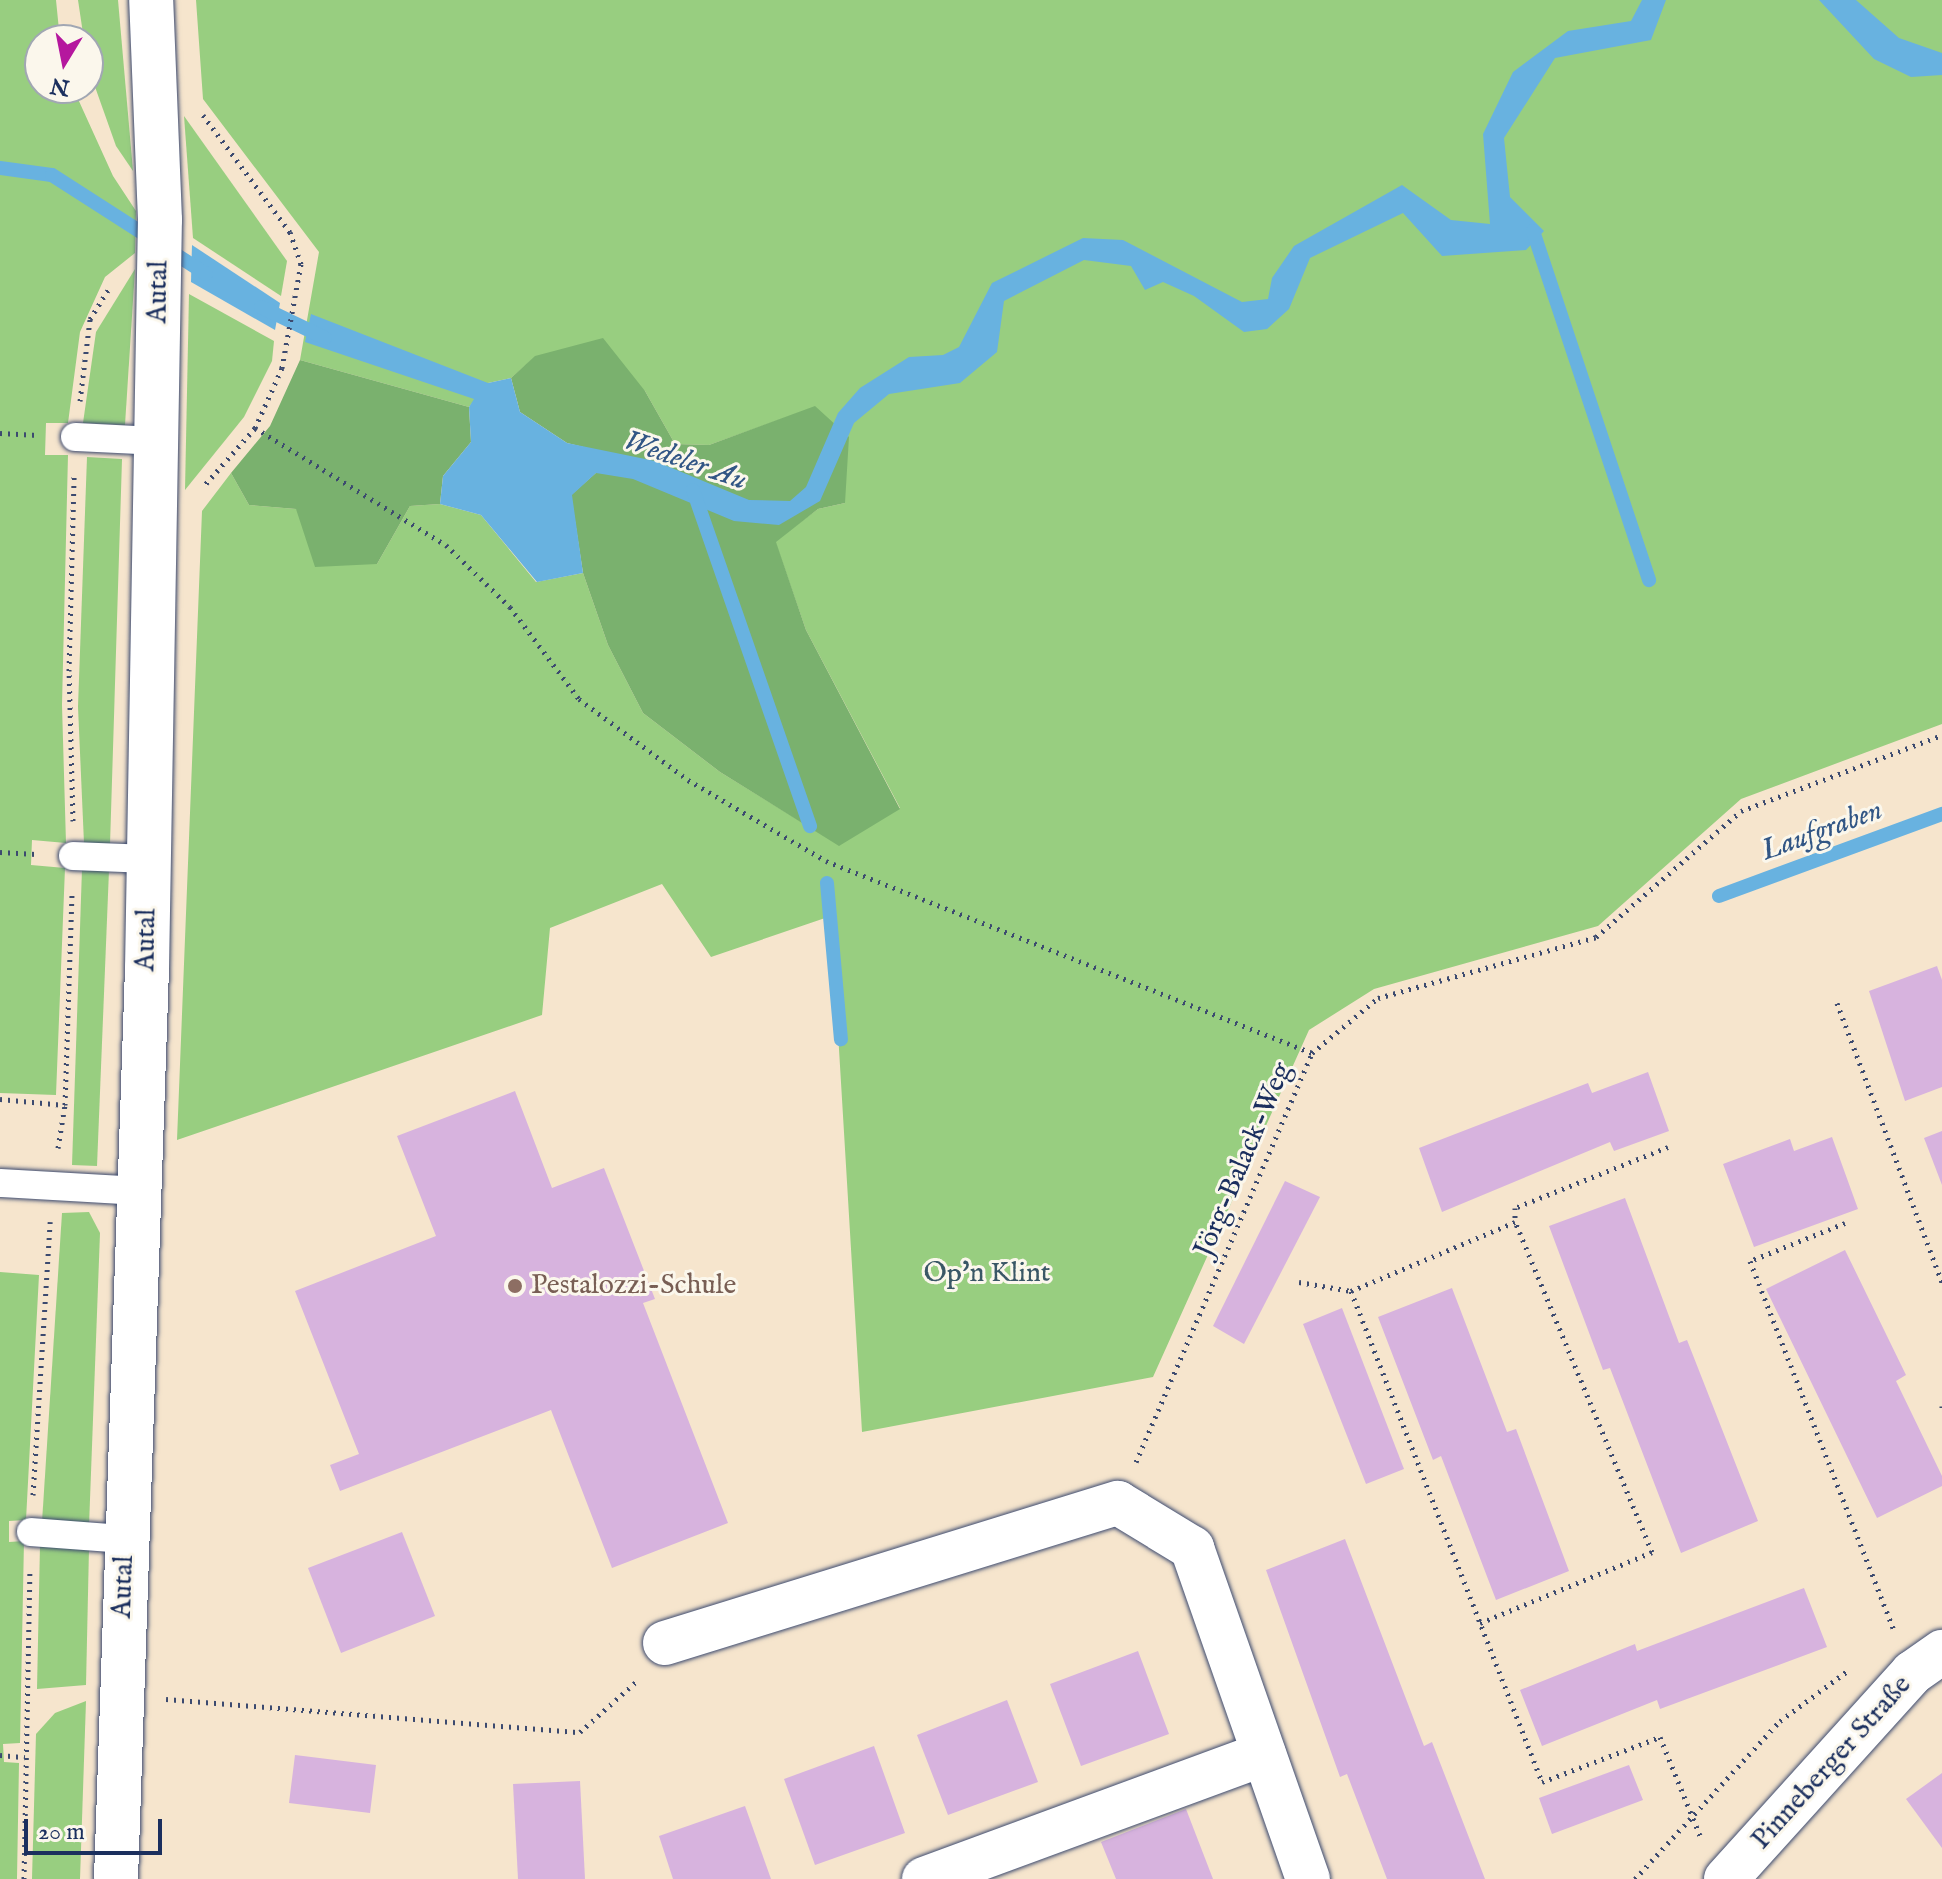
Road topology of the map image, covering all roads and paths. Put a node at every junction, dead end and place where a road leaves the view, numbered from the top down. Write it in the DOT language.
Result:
graph roads {
  1 [pos="151,0"];
  2 [pos="193,102"];
  3 [pos="159,263"];
  4 [pos="282,368"];
  5 [pos="255,428"];
  6 [pos="75,437"];
  7 [pos="156,441"];
  8 [pos="1942,735"];
  9 [pos="73,856"];
  10 [pos="149,859"];
  11 [pos="1837,1003"];
  12 [pos="1312,1053"];
  13 [pos="0,1099"];
  14 [pos="65,1105"];
  15 [pos="1668,1147"];
  16 [pos="0,1183"];
  17 [pos="52,1186"];
  18 [pos="139,1191"];
  19 [pos="1515,1222"];
  20 [pos="1845,1223"];
  21 [pos="1299,1282"];
  22 [pos="1942,1283"];
  23 [pos="1351,1291"];
  24 [pos="1118,1503"];
  25 [pos="31,1532"];
  26 [pos="125,1539"];
  27 [pos="1480,1623"];
  28 [pos="665,1643"];
  29 [pos="1927,1663"];
  30 [pos="121,1695"];
  31 [pos="1780,1721"];
  32 [pos="1264,1754"];
  33 [pos="0,1755"];
  34 [pos="25,1757"];
  35 [pos="1691,1814"];
  36 [pos="1717,1866"];
  37 [pos="24,1879"];
  38 [pos="116,1879"];
  39 [pos="924,1879"];
  40 [pos="1308,1879"];
  41 [pos="1635,1879"];
  1 -- 3 [label="street, Autal"];
  2 -- 4 [label="path"];
  3 -- 6 [label="path"];
  3 -- 7 [label="street, Autal"];
  5 -- 12 [label="path"];
  6 -- 7 [label="lane"];
  6 -- 9 [label="path"];
  7 -- 10 [label="street, Autal"];
  8 -- 12 [label="path, Jörg-Balack-Weg"];
  9 -- 10 [label="lane"];
  9 -- 14 [label="path"];
  10 -- 18 [label="street, Autal"];
  11 -- 22 [label="path"];
  12 -- 24 [label="path, Jörg-Balack-Weg"];
  13 -- 14 [label="path"];
  14 -- 17 [label="path"];
  15 -- 19 [label="path"];
  16 -- 17 [label="lane"];
  17 -- 18 [label="lane"];
  17 -- 25 [label="path"];
  18 -- 26 [label="street, Autal"];
  19 -- 23 [label="path"];
  19 -- 27 [label="path"];
  20 -- 29 [label="path"];
  21 -- 23 [label="path"];
  23 -- 27 [label="path"];
  24 -- 28 [label="street"];
  24 -- 32 [label="street"];
  25 -- 26 [label="lane"];
  25 -- 34 [label="path"];
  26 -- 30 [label="street, Autal"];
  27 -- 35 [label="path"];
  28 -- 30 [label="path"];
  29 -- 36 [label="street, Pinneberger Straße"];
  30 -- 38 [label="street, Autal"];
  31 -- 35 [label="path"];
  32 -- 39 [label="street"];
  32 -- 40 [label="street"];
  33 -- 34 [label="path"];
  34 -- 37 [label="path"];
  35 -- 36 [label="path"];
  35 -- 41 [label="path"];
}
